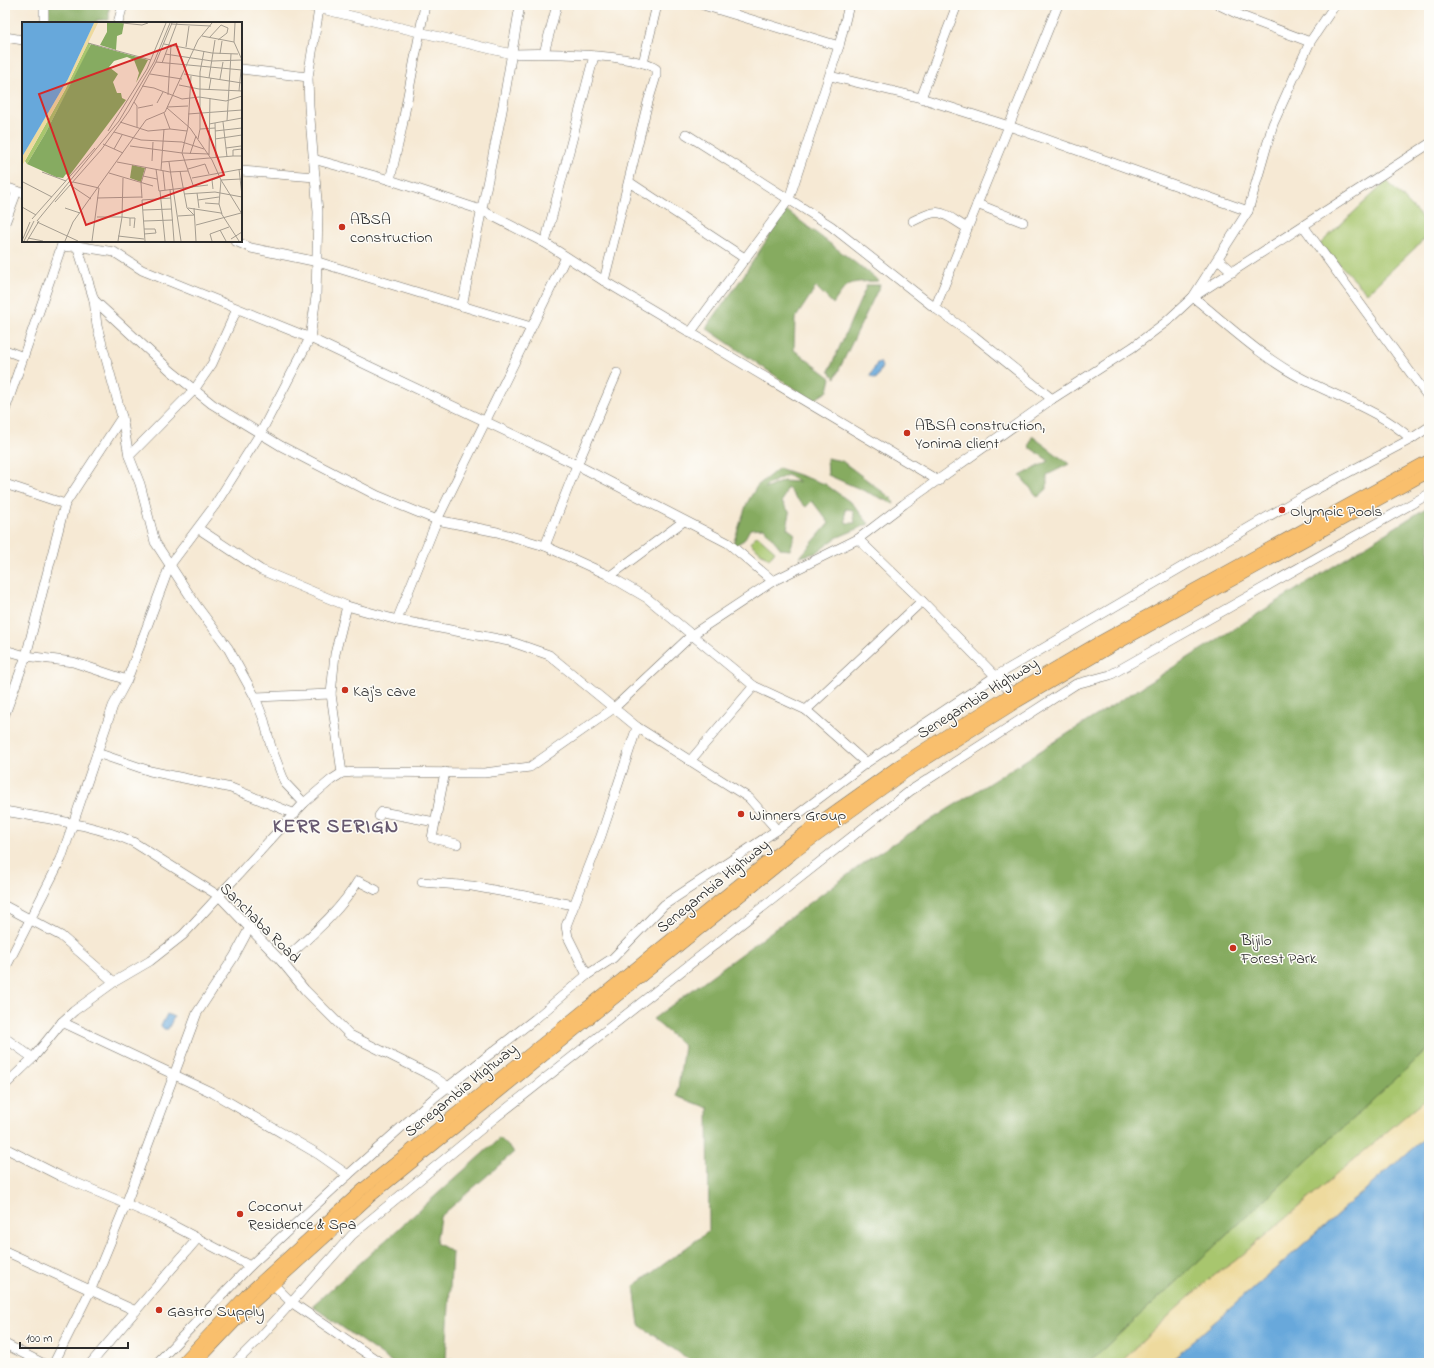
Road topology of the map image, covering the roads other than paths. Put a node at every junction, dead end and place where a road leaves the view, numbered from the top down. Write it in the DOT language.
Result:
graph roads {
  1 [pos="44,5"];
  2 [pos="123,5"];
  3 [pos="305,5"];
  4 [pos="425,5"];
  5 [pos="520,5"];
  6 [pos="557,5"];
  7 [pos="656,5"];
  8 [pos="703,5"];
  9 [pos="849,5"];
  10 [pos="956,5"];
  11 [pos="1058,5"];
  12 [pos="1219,5"];
  13 [pos="1335,5"];
  14 [pos="319,9"];
  15 [pos="44,22"];
  16 [pos="118,22"];
  17 [pos="420,32"];
  18 [pos="5,37"];
  19 [pos="22,40"];
  20 [pos="1310,42"];
  21 [pos="839,46"];
  22 [pos="544,53"];
  23 [pos="512,54"];
  24 [pos="594,56"];
  25 [pos="643,63"];
  26 [pos="242,69"];
  27 [pos="308,76"];
  28 [pos="830,76"];
  29 [pos="921,98"];
  30 [pos="1009,126"];
  31 [pos="686,134"];
  32 [pos="1429,144"];
  33 [pos="313,158"];
  34 [pos="242,171"];
  35 [pos="315,177"];
  36 [pos="390,180"];
  37 [pos="629,182"];
  38 [pos="5,187"];
  39 [pos="20,192"];
  40 [pos="789,199"];
  41 [pos="977,204"];
  42 [pos="482,210"];
  43 [pos="1248,211"];
  44 [pos="913,221"];
  45 [pos="1023,222"];
  46 [pos="5,223"];
  47 [pos="1304,227"];
  48 [pos="967,228"];
  49 [pos="237,242"];
  50 [pos="76,243"];
  51 [pos="545,243"];
  52 [pos="62,244"];
  53 [pos="566,257"];
  54 [pos="746,259"];
  55 [pos="1218,259"];
  56 [pos="318,262"];
  57 [pos="1233,272"];
  58 [pos="604,281"];
  59 [pos="1193,297"];
  60 [pos="94,300"];
  61 [pos="462,306"];
  62 [pos="935,308"];
  63 [pos="237,309"];
  64 [pos="531,328"];
  65 [pos="690,332"];
  66 [pos="310,338"];
  67 [pos="5,350"];
  68 [pos="23,357"];
  69 [pos="617,373"];
  70 [pos="194,390"];
  71 [pos="1429,398"];
  72 [pos="1052,399"];
  73 [pos="5,410"];
  74 [pos="122,418"];
  75 [pos="485,422"];
  76 [pos="1429,427"];
  77 [pos="260,434"];
  78 [pos="1411,439"];
  79 [pos="129,456"];
  80 [pos="1429,460"];
  81 [pos="577,465"];
  82 [pos="1429,472"];
  83 [pos="939,481"];
  84 [pos="5,484"];
  85 [pos="1429,494"];
  86 [pos="65,504"];
  87 [pos="437,520"];
  88 [pos="684,521"];
  89 [pos="199,529"];
  90 [pos="858,539"];
  91 [pos="545,546"];
  92 [pos="170,564"];
  93 [pos="610,576"];
  94 [pos="773,582"];
  95 [pos="922,601"];
  96 [pos="347,606"];
  97 [pos="397,620"];
  98 [pos="693,634"];
  99 [pos="5,650"];
  100 [pos="26,656"];
  101 [pos="996,676"];
  102 [pos="127,680"];
  103 [pos="754,686"];
  104 [pos="1012,693"];
  105 [pos="331,694"];
  106 [pos="255,697"];
  107 [pos="614,708"];
  108 [pos="806,710"];
  109 [pos="5,714"];
  110 [pos="637,727"];
  111 [pos="97,753"];
  112 [pos="690,761"];
  113 [pos="866,763"];
  114 [pos="446,772"];
  115 [pos="342,774"];
  116 [pos="304,803"];
  117 [pos="5,811"];
  118 [pos="295,814"];
  119 [pos="379,816"];
  120 [pos="435,822"];
  121 [pos="72,824"];
  122 [pos="777,830"];
  123 [pos="457,844"];
  124 [pos="422,882"];
  125 [pos="376,890"];
  126 [pos="219,896"];
  127 [pos="574,905"];
  128 [pos="5,906"];
  129 [pos="31,920"];
  130 [pos="250,927"];
  131 [pos="282,962"];
  132 [pos="5,968"];
  133 [pos="588,975"];
  134 [pos="114,982"];
  135 [pos="62,1022"];
  136 [pos="5,1038"];
  137 [pos="33,1058"];
  138 [pos="173,1074"];
  139 [pos="5,1085"];
  140 [pos="450,1087"];
  141 [pos="470,1102"];
  142 [pos="5,1148"];
  143 [pos="348,1175"];
  144 [pos="126,1204"];
  145 [pos="198,1238"];
  146 [pos="5,1251"];
  147 [pos="250,1266"];
  148 [pos="273,1284"];
  149 [pos="90,1289"];
  150 [pos="291,1302"];
  151 [pos="136,1311"];
  152 [pos="5,1344"];
  153 [pos="42,1363"];
  154 [pos="54,1363"];
  155 [pos="91,1363"];
  156 [pos="157,1363"];
  157 [pos="182,1363"];
  158 [pos="196,1363"];
  159 [pos="235,1363"];
  160 [pos="381,1363"];
  1 -- 15 [label="street"];
  2 -- 16 [label="street"];
  3 -- 14 [label="street"];
  4 -- 17 [label="street"];
  5 -- 23 [label="street"];
  6 -- 22 [label="street"];
  7 -- 25 [label="street"];
  8 -- 21 [label="street"];
  9 -- 21 [label="street"];
  10 -- 29 [label="street"];
  11 -- 30 [label="street"];
  12 -- 20 [label="street"];
  13 -- 20 [label="street"];
  14 -- 17 [label="street"];
  14 -- 27 [label="street"];
  17 -- 23 [label="street"];
  17 -- 36 [label="street"];
  18 -- 19 [label="street"];
  20 -- 43 [label="street"];
  21 -- 28 [label="street"];
  22 -- 23 [label="street"];
  22 -- 24 [label="street"];
  23 -- 42 [label="street"];
  24 -- 25 [label="street"];
  24 -- 51 [label="street"];
  25 -- 37 [label="street"];
  26 -- 27 [label="street"];
  27 -- 33 [label="street"];
  28 -- 29 [label="street"];
  28 -- 40 [label="street"];
  29 -- 30 [label="street"];
  30 -- 41 [label="street"];
  30 -- 43 [label="street"];
  31 -- 40 [label="street"];
  32 -- 47 [label="street"];
  33 -- 35 [label="street"];
  33 -- 36 [label="street"];
  34 -- 35 [label="street"];
  35 -- 56 [label="street"];
  36 -- 42 [label="street"];
  37 -- 54 [label="street"];
  37 -- 58 [label="street"];
  38 -- 39 [label="street"];
  39 -- 46 [label="street"];
  40 -- 54 [label="street"];
  40 -- 62 [label="street"];
  41 -- 45 [label="street"];
  41 -- 48 [label="street"];
  42 -- 51 [label="street"];
  42 -- 61 [label="street"];
  43 -- 55 [label="street"];
  44 -- 48 [label="street"];
  47 -- 57 [label="street"];
  47 -- 71 [label="street"];
  48 -- 62 [label="street"];
  49 -- 56 [label="street"];
  50 -- 52 [label="street"];
  50 -- 60 [label="street"];
  50 -- 63 [label="street"];
  51 -- 53 [label="street"];
  52 -- 68 [label="street"];
  53 -- 58 [label="street"];
  53 -- 64 [label="street"];
  54 -- 65 [label="street"];
  55 -- 57 [label="street"];
  55 -- 59 [label="street"];
  56 -- 61 [label="street"];
  56 -- 66 [label="street"];
  57 -- 59 [label="street"];
  58 -- 65 [label="street"];
  59 -- 72 [label="street"];
  59 -- 78 [label="street"];
  60 -- 70 [label="street"];
  60 -- 74 [label="street"];
  61 -- 64 [label="street"];
  62 -- 72 [label="street"];
  63 -- 66 [label="street"];
  63 -- 70 [label="street"];
  64 -- 75 [label="street"];
  65 -- 83 [label="street"];
  66 -- 75 [label="street"];
  66 -- 77 [label="street"];
  67 -- 68 [label="street"];
  68 -- 73 [label="street"];
  69 -- 81 [label="street"];
  70 -- 77 [label="street"];
  70 -- 79 [label="street"];
  72 -- 83 [label="street"];
  74 -- 79 [label="street"];
  74 -- 86 [label="street"];
  75 -- 81 [label="street"];
  75 -- 87 [label="street"];
  76 -- 78 [label="street"];
  77 -- 87 [label="street"];
  77 -- 89 [label="street"];
  78 -- 101 [label="street"];
  79 -- 92 [label="street"];
  80 -- 104 [label="main road, Senegambia Highway"];
  81 -- 88 [label="street"];
  81 -- 91 [label="street"];
  82 -- 148 [label="main road, Senegambia Highway"];
  83 -- 90 [label="street"];
  84 -- 86 [label="street"];
  85 -- 150 [label="street"];
  86 -- 100 [label="street"];
  87 -- 91 [label="street"];
  87 -- 97 [label="street"];
  88 -- 93 [label="street"];
  88 -- 94 [label="street"];
  89 -- 92 [label="street"];
  89 -- 96 [label="street"];
  90 -- 94 [label="street"];
  90 -- 95 [label="street"];
  91 -- 93 [label="street"];
  92 -- 102 [label="street"];
  92 -- 106 [label="street"];
  93 -- 98 [label="street"];
  94 -- 98 [label="street"];
  95 -- 101 [label="street"];
  95 -- 108 [label="street"];
  96 -- 97 [label="street"];
  96 -- 105 [label="street"];
  97 -- 107 [label="street"];
  98 -- 103 [label="street"];
  98 -- 107 [label="street"];
  99 -- 100 [label="street"];
  100 -- 102 [label="street"];
  100 -- 109 [label="street"];
  101 -- 104 [label="street"];
  101 -- 113 [label="street"];
  102 -- 111 [label="street"];
  103 -- 108 [label="street"];
  103 -- 112 [label="street"];
  104 -- 141 [label="main road, Senegambia Highway"];
  105 -- 106 [label="street"];
  105 -- 115 [label="street"];
  106 -- 116 [label="street"];
  107 -- 110 [label="street"];
  107 -- 114 [label="street"];
  108 -- 113 [label="street"];
  110 -- 112 [label="street"];
  110 -- 127 [label="street"];
  111 -- 118 [label="street"];
  111 -- 121 [label="street"];
  112 -- 122 [label="street"];
  113 -- 122 [label="street"];
  114 -- 115 [label="street"];
  114 -- 120 [label="street"];
  115 -- 116 [label="street"];
  116 -- 118 [label="street"];
  117 -- 121 [label="street, Sanchaba Road"];
  118 -- 126 [label="street"];
  119 -- 120 [label="street"];
  120 -- 123 [label="street"];
  121 -- 126 [label="street, Sanchaba Road"];
  121 -- 129 [label="street"];
  122 -- 133 [label="street"];
  124 -- 127 [label="street"];
  125 -- 131 [label="street"];
  126 -- 130 [label="street, Sanchaba Road"];
  126 -- 134 [label="street"];
  127 -- 133 [label="street"];
  128 -- 129 [label="street"];
  129 -- 132 [label="street"];
  129 -- 134 [label="street"];
  130 -- 131 [label="street, Sanchaba Road"];
  130 -- 138 [label="street"];
  131 -- 140 [label="street, Sanchaba Road"];
  133 -- 140 [label="street"];
  134 -- 135 [label="street"];
  135 -- 137 [label="street"];
  135 -- 138 [label="street"];
  136 -- 137 [label="street"];
  137 -- 139 [label="street"];
  138 -- 143 [label="street"];
  138 -- 144 [label="street"];
  140 -- 141 [label="street, Sanchaba Road"];
  140 -- 143 [label="street"];
  141 -- 157 [label="main road, Senegambia Highway"];
  142 -- 144 [label="street"];
  143 -- 147 [label="street"];
  144 -- 145 [label="street"];
  144 -- 149 [label="street"];
  145 -- 147 [label="street"];
  145 -- 151 [label="street"];
  146 -- 149 [label="street"];
  147 -- 156 [label="street"];
  148 -- 150 [label="street"];
  148 -- 158 [label="main road, Senegambia Highway"];
  149 -- 151 [label="street"];
  149 -- 154 [label="street"];
  150 -- 159 [label="street"];
  150 -- 160 [label="street"];
  151 -- 155 [label="street"];
  152 -- 153 [label="street"];
}
